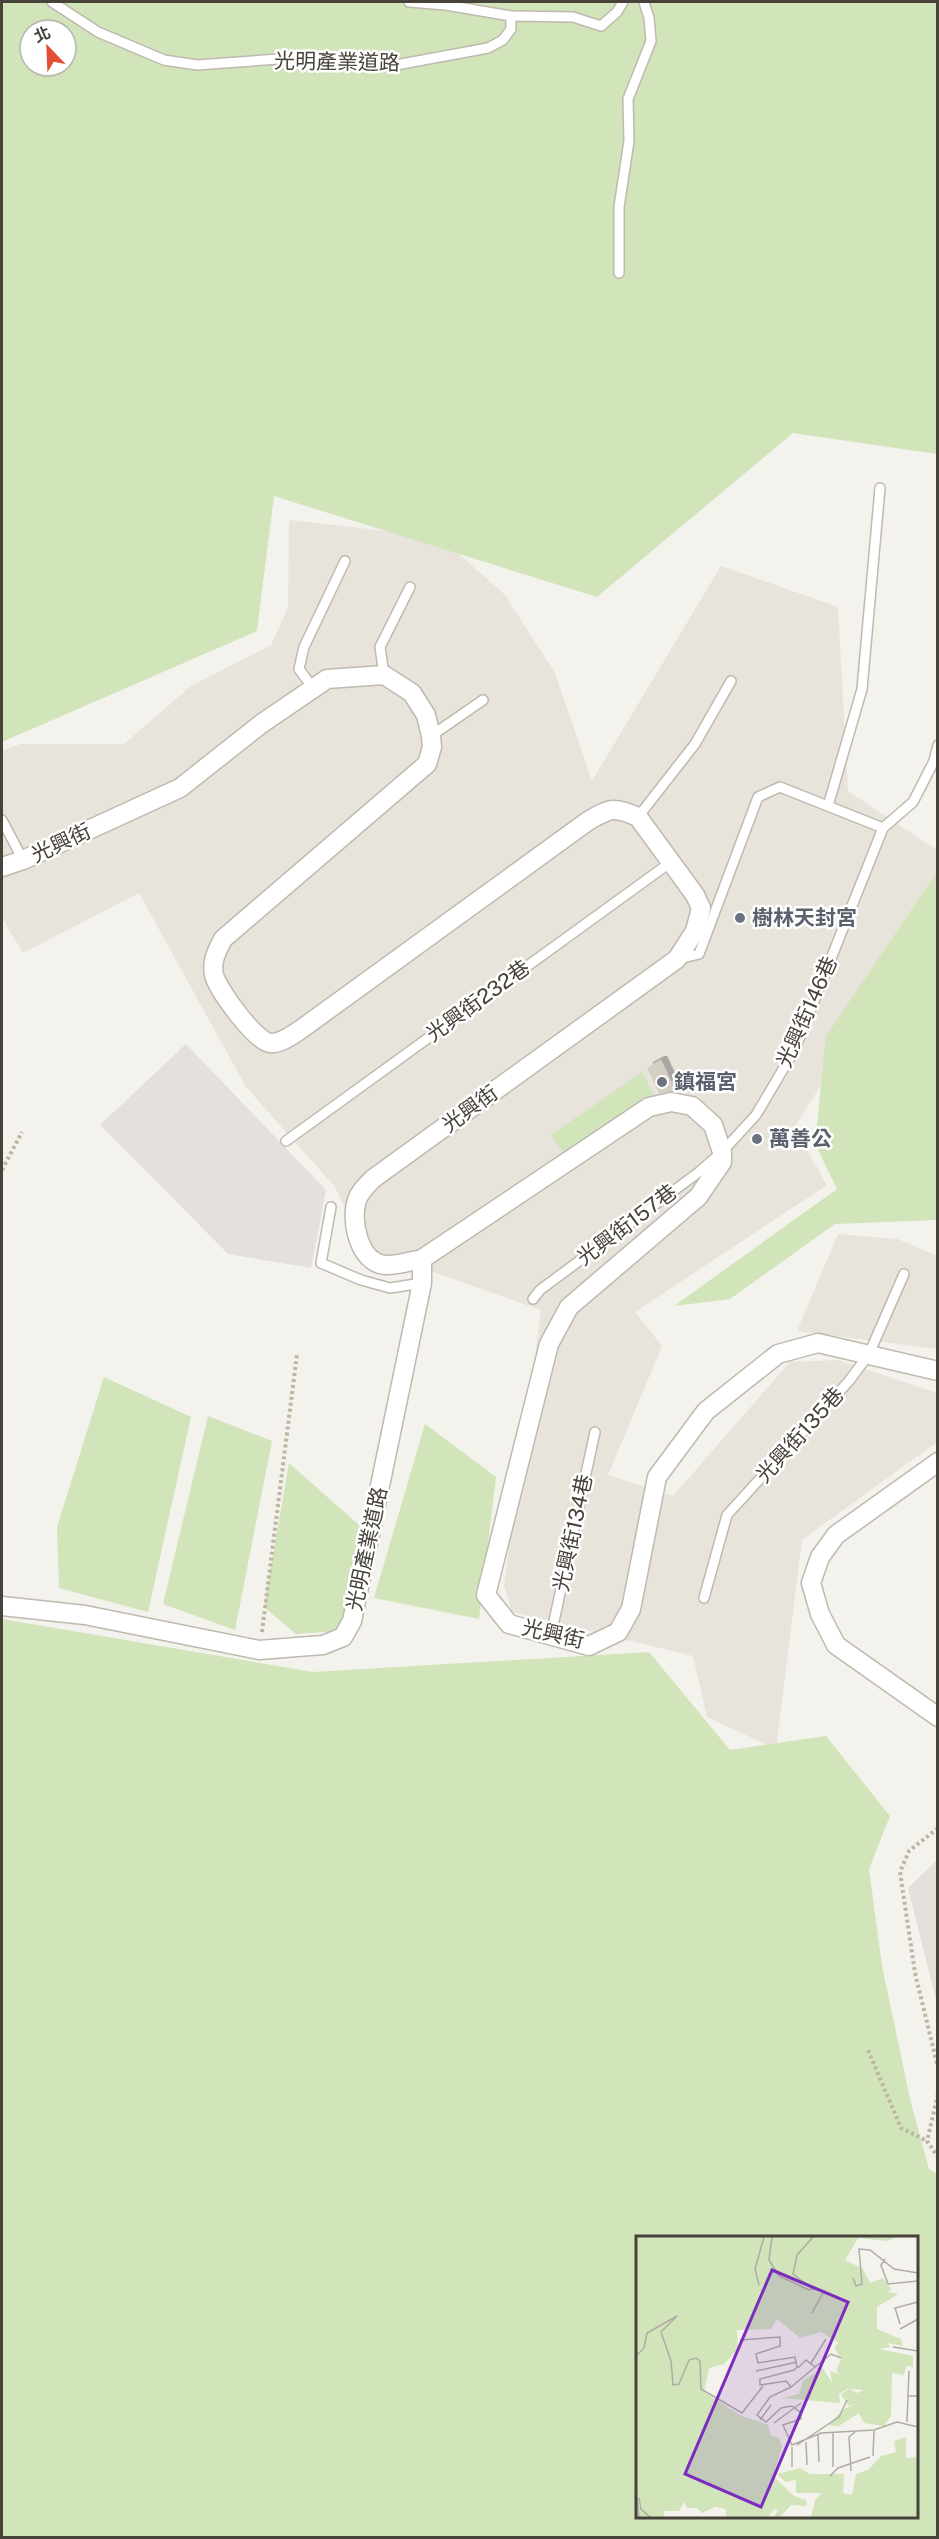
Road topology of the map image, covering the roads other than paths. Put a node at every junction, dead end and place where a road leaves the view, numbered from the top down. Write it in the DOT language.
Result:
graph roads {
  1 [pos="52,2"];
  2 [pos="409,2"];
  3 [pos="623,2"];
  4 [pos="644,2"];
  5 [pos="512,16"];
  6 [pos="619,273"];
  7 [pos="880,488"];
  8 [pos="345,561"];
  9 [pos="410,587"];
  10 [pos="384,675"];
  11 [pos="730,681"];
  12 [pos="313,688"];
  13 [pos="483,700"];
  14 [pos="431,736"];
  15 [pos="938,745"];
  16 [pos="828,806"];
  17 [pos="639,817"];
  18 [pos="2,820"];
  19 [pos="883,828"];
  20 [pos="23,860"];
  21 [pos="671,862"];
  22 [pos="2,867"];
  23 [pos="677,959"];
  24 [pos="286,1141"];
  25 [pos="722,1152"];
  26 [pos="331,1207"];
  27 [pos="422,1259"];
  28 [pos="904,1274"];
  29 [pos="422,1283"];
  30 [pos="533,1299"];
  31 [pos="869,1354"];
  32 [pos="938,1371"];
  33 [pos="595,1432"];
  34 [pos="938,1462"];
  35 [pos="704,1598"];
  36 [pos="2,1606"];
  37 [pos="551,1635"];
  38 [pos="938,1717"];
  1 -- 5 [label="lane, 光明產業道路"];
  2 -- 5 [label="lane"];
  3 -- 5 [label="lane"];
  4 -- 6 [label="lane"];
  7 -- 16 [label="lane"];
  8 -- 12 [label="lane"];
  9 -- 10 [label="lane"];
  10 -- 12 [label="street, 光興街"];
  10 -- 14 [label="street"];
  11 -- 17 [label="lane"];
  12 -- 20 [label="street, 光興街"];
  13 -- 14 [label="lane"];
  14 -- 17 [label="street"];
  15 -- 19 [label="lane"];
  16 -- 19 [label="lane"];
  16 -- 23 [label="lane"];
  17 -- 21 [label="street, 光興街"];
  18 -- 20 [label="lane"];
  19 -- 25 [label="lane, 光興街146巷"];
  20 -- 22 [label="street, 光興街"];
  21 -- 23 [label="street, 光興街"];
  21 -- 24 [label="lane, 光興街232巷"];
  23 -- 27 [label="street, 光興街"];
  25 -- 27 [label="street, 光興街"];
  25 -- 30 [label="lane, 光興街157巷"];
  25 -- 37 [label="street, 光興街"];
  26 -- 29 [label="lane"];
  27 -- 29 [label="street, 光明產業道路"];
  28 -- 31 [label="lane, 光興街135巷"];
  29 -- 36 [label="street, 光明產業道路"];
  31 -- 32 [label="street, 光興街"];
  31 -- 35 [label="lane, 光興街135巷"];
  31 -- 37 [label="street, 光興街"];
  33 -- 37 [label="lane, 光興街134巷"];
  34 -- 38 [label="street"];
}
